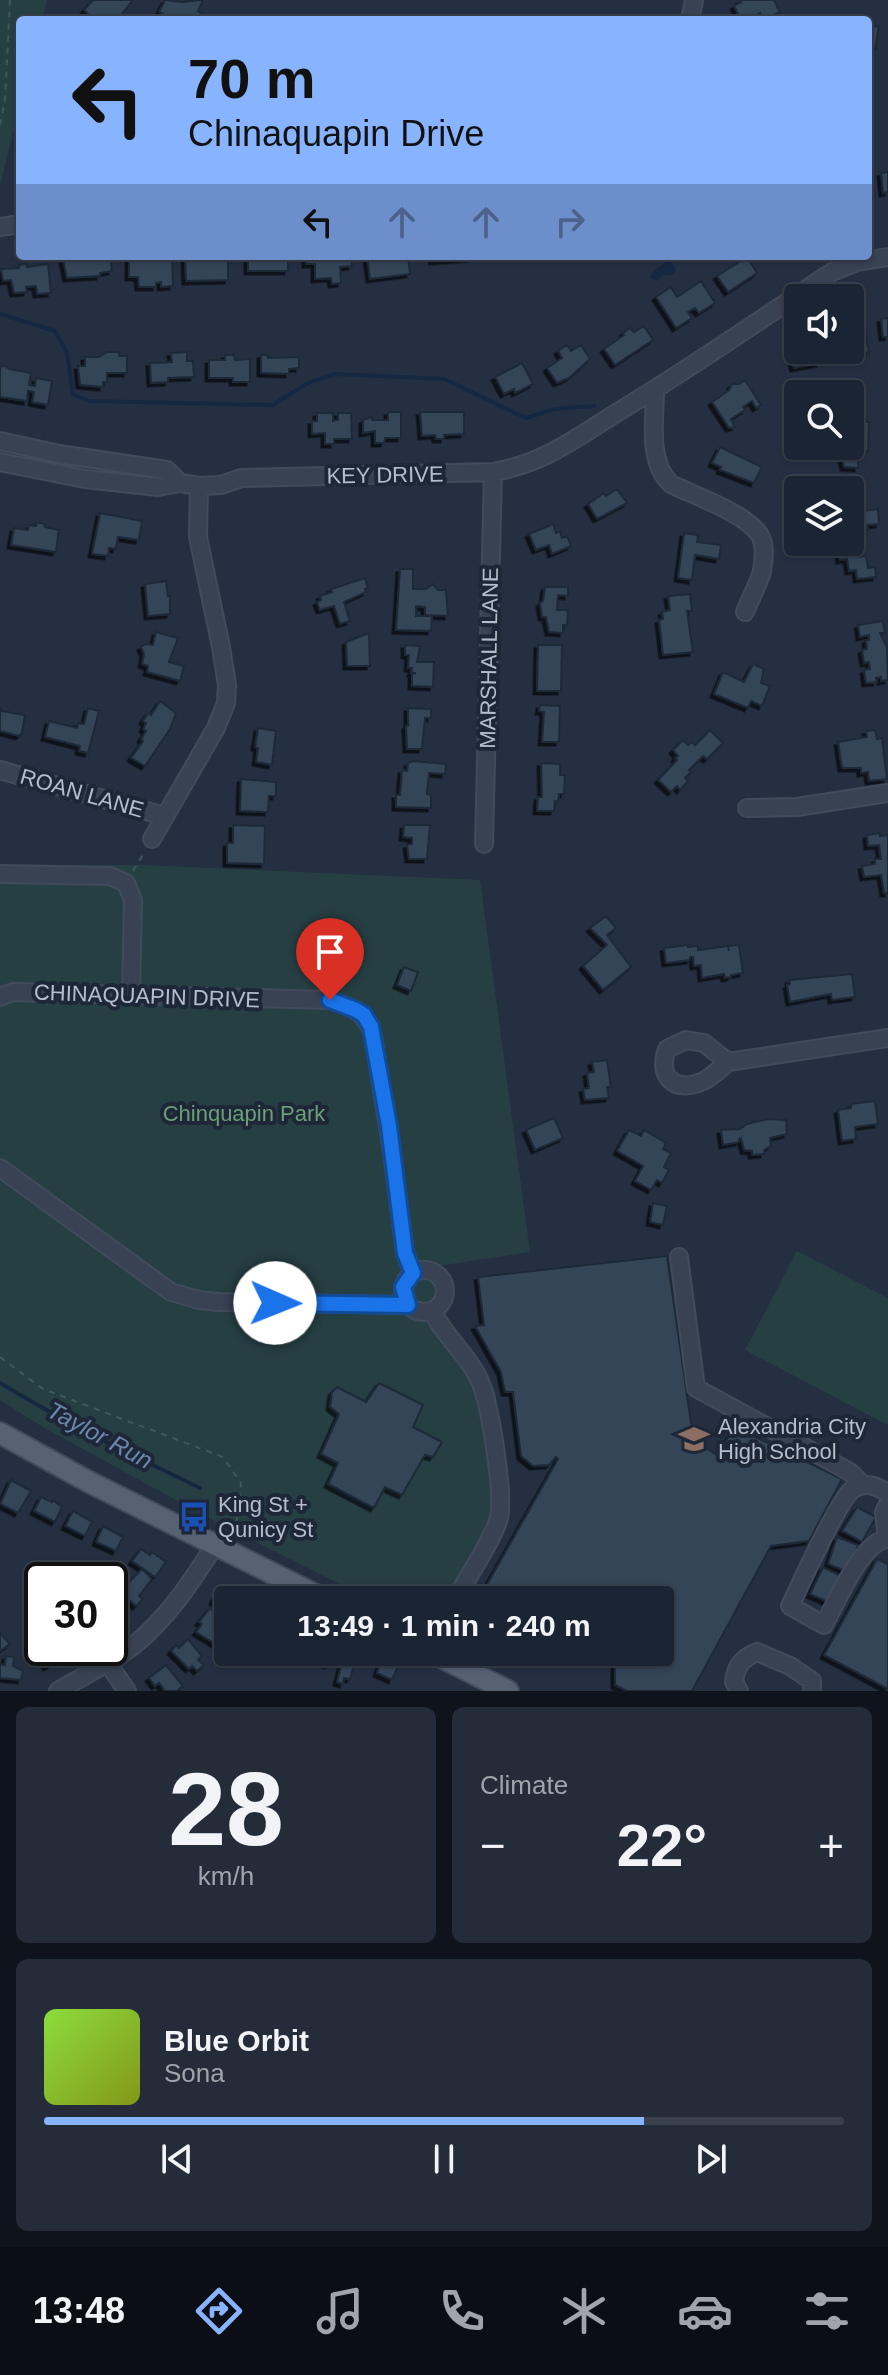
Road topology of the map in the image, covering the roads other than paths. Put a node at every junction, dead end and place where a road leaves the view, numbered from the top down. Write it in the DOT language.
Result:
graph roads {
  1 [pos="869,260"];
  2 [pos="655,390"];
  3 [pos="0,441"];
  4 [pos="0,462"];
  5 [pos="493,472"];
  6 [pos="180,483"];
  7 [pos="199,486"];
  8 [pos="745,612"];
  9 [pos="0,770"];
  10 [pos="888,793"];
  11 [pos="747,808"];
  12 [pos="164,816"];
  13 [pos="152,839"];
  14 [pos="484,844"];
  15 [pos="0,874"];
  16 [pos="131,995"];
  17 [pos="0,997"];
  18 [pos="888,1038"];
  19 [pos="728,1062"];
  20 [pos="0,1168"];
  21 [pos="679,1257"];
  22 [pos="413,1273"];
  23 [pos="408,1305"];
  24 [pos="432,1311"];
  25 [pos="0,1433"];
  26 [pos="863,1485"];
  27 [pos="888,1493"];
  28 [pos="888,1504"];
  29 [pos="223,1539"];
  30 [pos="888,1539"];
  31 [pos="302,1586"];
  32 [pos="463,1586"];
  33 [pos="128,1649"];
  34 [pos="100,1666"];
  35 [pos="110,1666"];
  36 [pos="459,1666"];
  37 [pos="58,1691"];
  38 [pos="127,1691"];
  39 [pos="508,1691"];
  40 [pos="739,1691"];
  41 [pos="812,1691"];
  1 -- 2 [label="street, KEY DRIVE"];
  2 -- 5 [label="street, KEY DRIVE"];
  2 -- 8 [label="street"];
  3 -- 6 [label="street"];
  4 -- 6 [label="street"];
  5 -- 7 [label="street, KEY DRIVE"];
  5 -- 14 [label="street, MARSHALL LANE"];
  6 -- 7 [label="street, KEY DRIVE"];
  7 -- 12 [label="street"];
  9 -- 12 [label="street, ROAN LANE"];
  10 -- 11 [label="street"];
  12 -- 13 [label="street"];
  15 -- 16 [label="street"];
  16 -- 17 [label="street, CHINAQUAPIN DRIVE"];
  16 -- 22 [label="street, CHINAQUAPIN DRIVE"];
  18 -- 19 [label="street"];
  20 -- 23 [label="street"];
  21 -- 26 [label="street"];
  22 -- 23 [label="street, CHINAQUAPIN DRIVE"];
  22 -- 24 [label="street"];
  23 -- 24 [label="street"];
  24 -- 32 [label="street"];
  25 -- 29 [label="main road"];
  26 -- 27 [label="street"];
  26 -- 30 [label="street"];
  28 -- 30 [label="street"];
  29 -- 31 [label="main road"];
  29 -- 33 [label="street"];
  34 -- 37 [label="street"];
  35 -- 38 [label="street"];
  36 -- 39 [label="main road"];
  40 -- 41 [label="street"];
}
